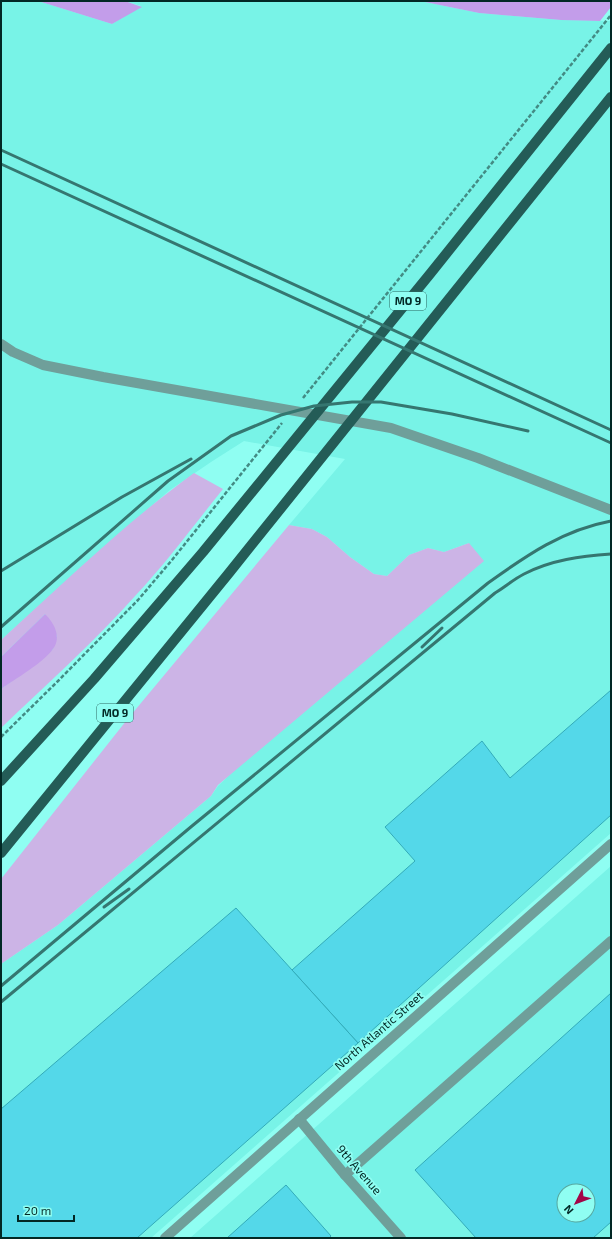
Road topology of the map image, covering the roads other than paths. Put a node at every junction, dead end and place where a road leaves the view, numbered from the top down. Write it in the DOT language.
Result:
graph roads {
  1 [pos="611,48"];
  2 [pos="611,97"];
  3 [pos="1,344"];
  4 [pos="611,510"];
  5 [pos="1,781"];
  6 [pos="611,844"];
  7 [pos="1,853"];
  8 [pos="611,941"];
  9 [pos="299,1119"];
  10 [pos="345,1175"];
  11 [pos="165,1238"];
  12 [pos="401,1238"];
  1 -- 5 [label="main road, MO 9"];
  2 -- 7 [label="main road, MO 9"];
  3 -- 4 [label="street"];
  6 -- 9 [label="street, North Atlantic Street"];
  8 -- 10 [label="street"];
  9 -- 10 [label="street, 9th Avenue"];
  9 -- 11 [label="street, North Atlantic Street"];
  10 -- 12 [label="street, 9th Avenue"];
}
